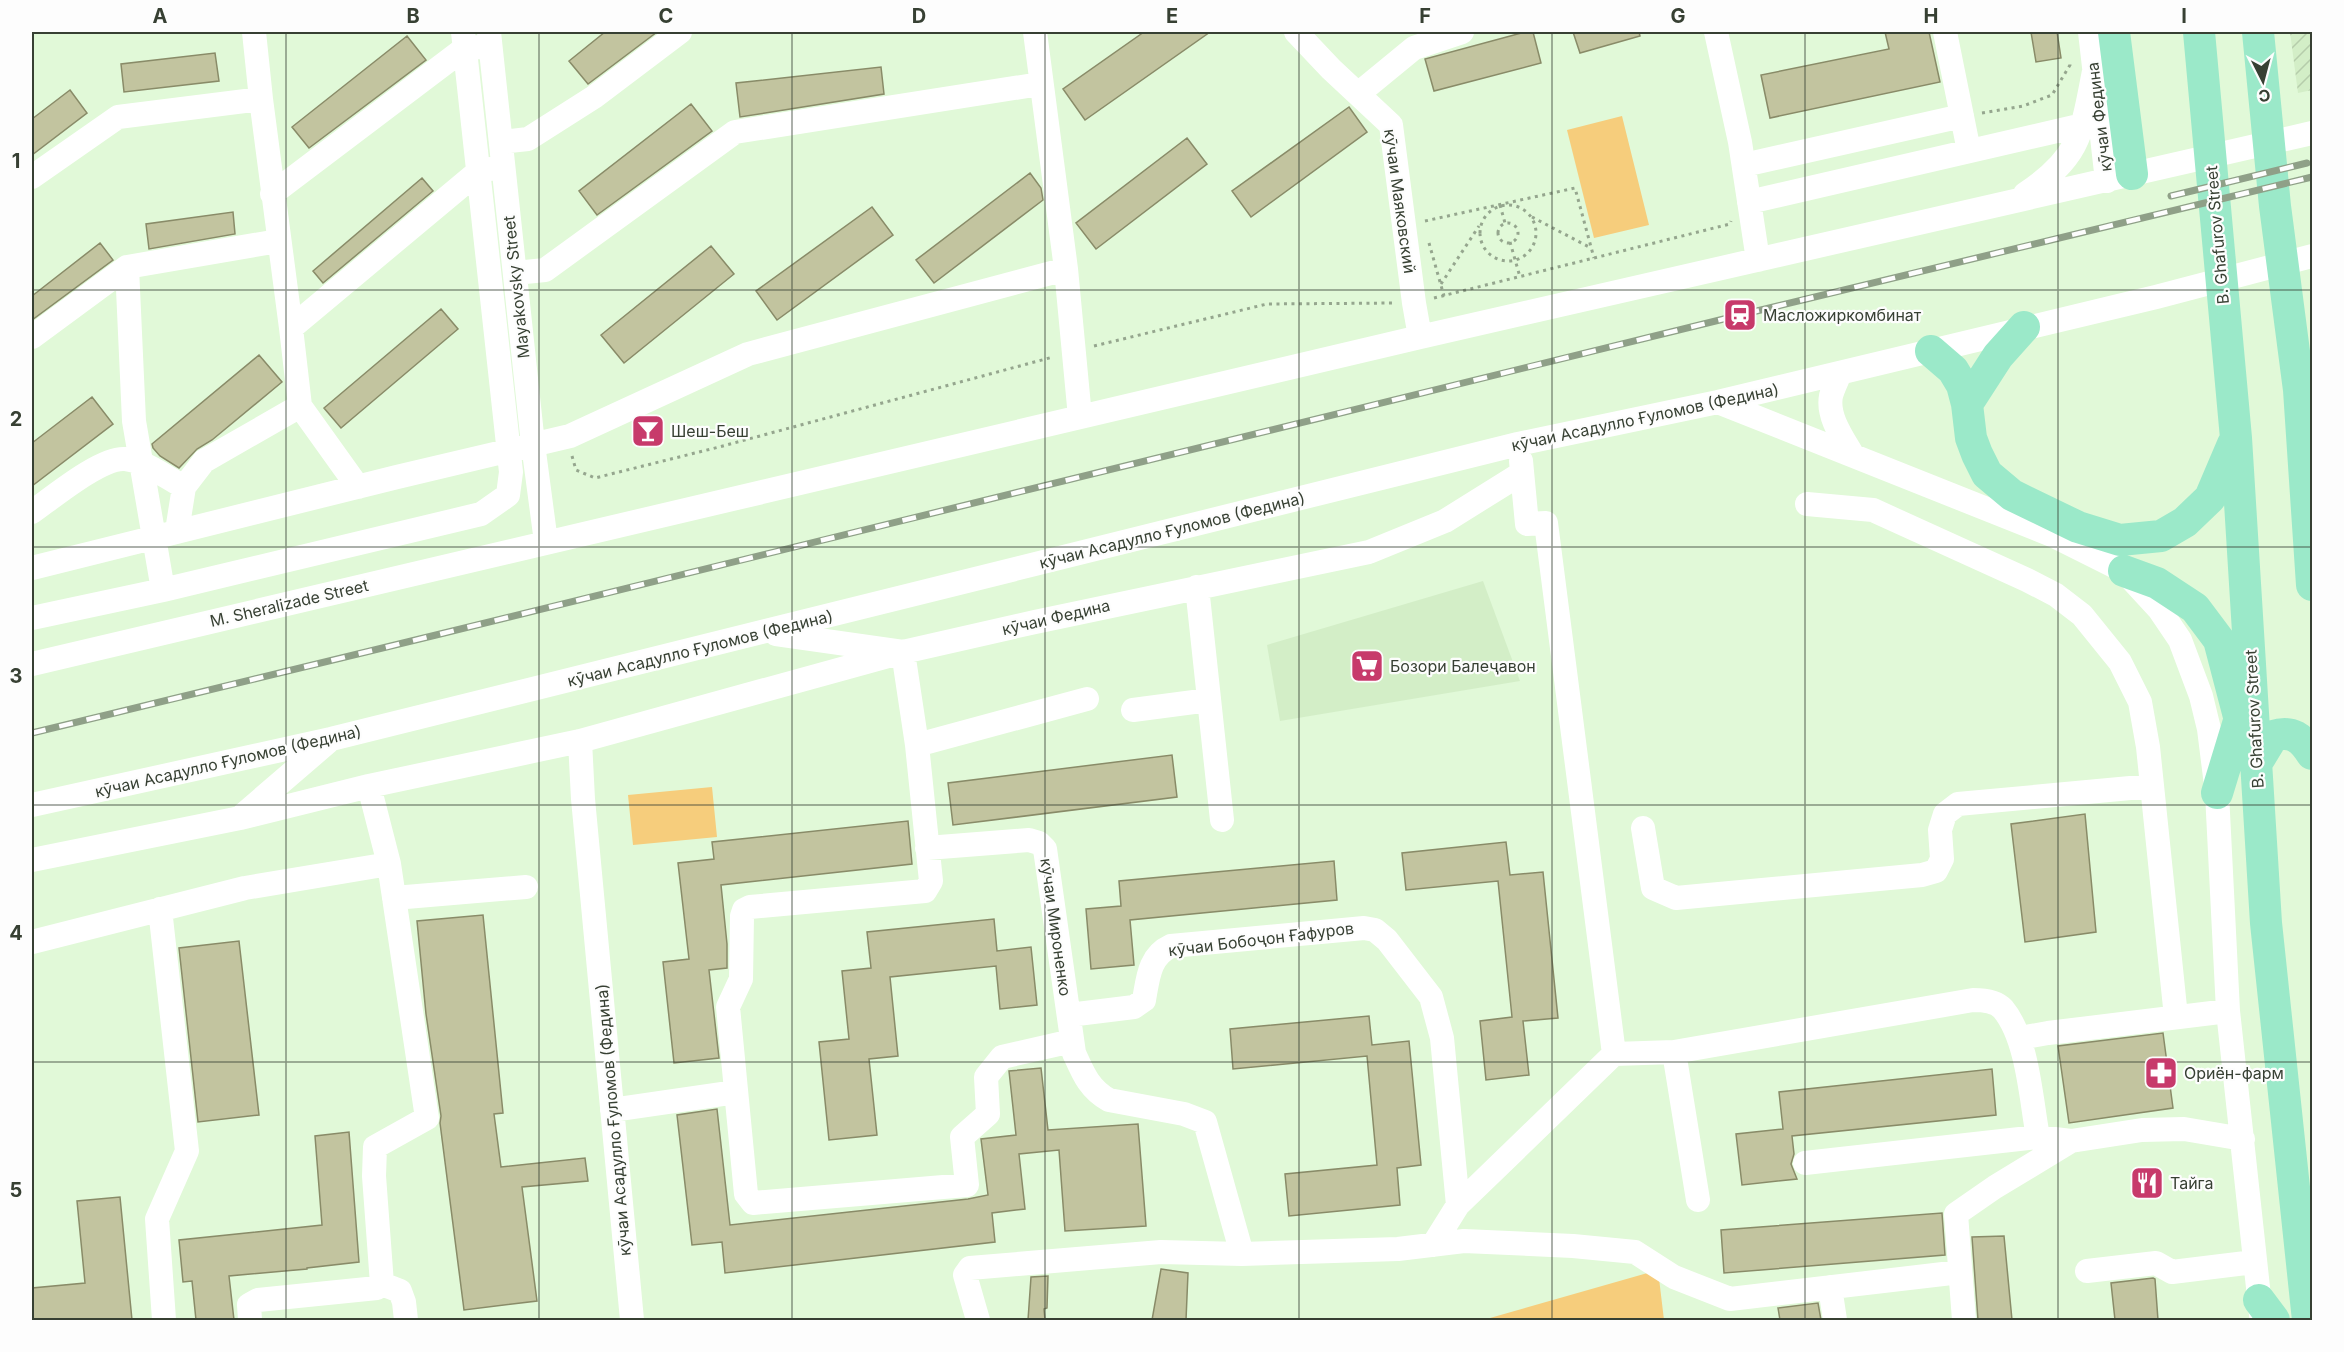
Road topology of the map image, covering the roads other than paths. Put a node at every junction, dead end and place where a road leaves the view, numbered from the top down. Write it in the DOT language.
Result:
graph roads {
  1 [pos="254,32"];
  2 [pos="680,32"];
  3 [pos="1035,32"];
  4 [pos="1296,32"];
  5 [pos="1462,32"];
  6 [pos="1716,32"];
  7 [pos="1945,32"];
  8 [pos="2090,32"];
  9 [pos="2114,32"];
  10 [pos="2199,32"];
  11 [pos="2258,32"];
  12 [pos="490,38"];
  13 [pos="464,40"];
  14 [pos="2094,71"];
  15 [pos="1040,84"];
  16 [pos="1358,94"];
  17 [pos="261,99"];
  18 [pos="1962,116"];
  19 [pos="2083,125"];
  20 [pos="2313,133"];
  21 [pos="501,142"];
  22 [pos="1969,151"];
  23 [pos="503,168"];
  24 [pos="479,171"];
  25 [pos="32,177"];
  26 [pos="2120,178"];
  27 [pos="1746,182"];
  28 [pos="272,194"];
  29 [pos="2013,201"];
  30 [pos="278,241"];
  31 [pos="2313,256"];
  32 [pos="1758,260"];
  33 [pos="127,267"];
  34 [pos="1066,269"];
  35 [pos="515,273"];
  36 [pos="2024,327"];
  37 [pos="291,328"];
  38 [pos="32,337"];
  39 [pos="1420,337"];
  40 [pos="1931,351"];
  41 [pos="1839,373"];
  42 [pos="2306,401"];
  43 [pos="1718,402"];
  44 [pos="1967,404"];
  45 [pos="300,406"];
  46 [pos="1080,417"];
  47 [pos="2236,438"];
  48 [pos="533,444"];
  49 [pos="1518,444"];
  50 [pos="507,452"];
  51 [pos="1852,454"];
  52 [pos="141,464"];
  53 [pos="1522,473"];
  54 [pos="184,487"];
  55 [pos="358,487"];
  56 [pos="1807,504"];
  57 [pos="32,512"];
  58 [pos="177,531"];
  59 [pos="153,537"];
  60 [pos="546,542"];
  61 [pos="32,568"];
  62 [pos="2124,571"];
  63 [pos="2312,577"];
  64 [pos="1197,587"];
  65 [pos="163,590"];
  66 [pos="32,618"];
  67 [pos="763,632"];
  68 [pos="903,652"];
  69 [pos="32,664"];
  70 [pos="2252,672"];
  71 [pos="1087,699"];
  72 [pos="1209,700"];
  73 [pos="1133,711"];
  74 [pos="2239,721"];
  75 [pos="331,739"];
  76 [pos="580,741"];
  77 [pos="916,745"];
  78 [pos="2313,754"];
  79 [pos="2256,764"];
  80 [pos="369,786"];
  81 [pos="2152,786"];
  82 [pos="2217,793"];
  83 [pos="32,805"];
  84 [pos="240,818"];
  85 [pos="1221,820"];
  86 [pos="1643,828"];
  87 [pos="927,848"];
  88 [pos="32,860"];
  89 [pos="389,864"];
  90 [pos="526,887"];
  91 [pos="394,898"];
  92 [pos="160,909"];
  93 [pos="32,942"];
  94 [pos="2228,1011"];
  95 [pos="1069,1015"];
  96 [pos="2175,1017"];
  97 [pos="2020,1038"];
  98 [pos="1073,1047"];
  99 [pos="1674,1052"];
  100 [pos="1614,1054"];
  101 [pos="736,1092"];
  102 [pos="612,1110"];
  103 [pos="2038,1137"];
  104 [pos="2243,1139"];
  105 [pos="2071,1141"];
  106 [pos="1805,1163"];
  107 [pos="1698,1200"];
  108 [pos="1458,1205"];
  109 [pos="2306,1236"];
  110 [pos="1433,1245"];
  111 [pos="1242,1254"];
  112 [pos="2254,1262"];
  113 [pos="2086,1271"];
  114 [pos="1960,1272"];
  115 [pos="382,1284"];
  116 [pos="1830,1287"];
  117 [pos="2265,1314"];
  118 [pos="164,1320"];
  119 [pos="250,1320"];
  120 [pos="406,1320"];
  121 [pos="632,1320"];
  122 [pos="978,1320"];
  123 [pos="1834,1320"];
  124 [pos="1964,1320"];
  125 [pos="2308,1320"];
  1 -- 17 [label="street"];
  2 -- 21 [label="street"];
  3 -- 15 [label="street"];
  4 -- 16 [label="street, кӯчаи Маяковский"];
  5 -- 16 [label="street"];
  6 -- 27 [label="street"];
  7 -- 18 [label="street"];
  8 -- 14 [label="street, кӯчаи Федина"];
  9 -- 26 [label="main road"];
  10 -- 47 [label="main road, B. Ghafurov Street"];
  11 -- 42 [label="main road"];
  12 -- 13 [label="street"];
  12 -- 21 [label="street, Mayakovsky Street"];
  13 -- 24 [label="street"];
  13 -- 28 [label="street"];
  14 -- 19 [label="street"];
  14 -- 26 [label="street, кӯчаи Федина"];
  15 -- 34 [label="street"];
  15 -- 35 [label="street"];
  16 -- 39 [label="street, кӯчаи Маяковский"];
  17 -- 25 [label="street"];
  17 -- 28 [label="street"];
  18 -- 22 [label="street"];
  18 -- 27 [label="street"];
  19 -- 22 [label="street"];
  19 -- 29 [label="street"];
  20 -- 26 [label="street, кӯчаи Федина"];
  21 -- 23 [label="street, Mayakovsky Street"];
  22 -- 27 [label="street"];
  23 -- 24 [label="street"];
  23 -- 35 [label="street, Mayakovsky Street"];
  24 -- 37 [label="street"];
  24 -- 50 [label="street"];
  26 -- 29 [label="street"];
  27 -- 32 [label="street"];
  28 -- 30 [label="street"];
  29 -- 32 [label="street"];
  30 -- 33 [label="street"];
  30 -- 37 [label="street"];
  31 -- 36 [label="street, кӯчаи Асадулло Ғуломов (Федина)"];
  32 -- 39 [label="street"];
  33 -- 38 [label="street"];
  33 -- 52 [label="street"];
  34 -- 46 [label="street"];
  34 -- 48 [label="street"];
  35 -- 48 [label="street, Mayakovsky Street"];
  36 -- 40 [label="street, кӯчаи Асадулло Ғуломов (Федина)"];
  36 -- 44 [label="main road"];
  37 -- 45 [label="street"];
  39 -- 46 [label="street"];
  40 -- 41 [label="street, кӯчаи Асадулло Ғуломов (Федина)"];
  40 -- 44 [label="main road"];
  41 -- 43 [label="street, кӯчаи Асадулло Ғуломов (Федина)"];
  41 -- 51 [label="street"];
  42 -- 63 [label="main road"];
  43 -- 49 [label="street, кӯчаи Асадулло Ғуломов (Федина)"];
  43 -- 51 [label="street"];
  44 -- 47 [label="main road"];
  45 -- 54 [label="street"];
  45 -- 55 [label="street"];
  46 -- 60 [label="street"];
  47 -- 70 [label="main road, B. Ghafurov Street"];
  48 -- 50 [label="street"];
  48 -- 60 [label="street, Mayakovsky Street"];
  49 -- 53 [label="street"];
  49 -- 67 [label="street, кӯчаи Асадулло Ғуломов (Федина)"];
  50 -- 55 [label="street"];
  50 -- 65 [label="street"];
  51 -- 62 [label="street"];
  52 -- 54 [label="street"];
  52 -- 57 [label="street"];
  52 -- 59 [label="street"];
  53 -- 64 [label="street, кӯчаи Федина"];
  53 -- 100 [label="street"];
  54 -- 58 [label="street"];
  55 -- 58 [label="street"];
  56 -- 81 [label="street"];
  58 -- 59 [label="street"];
  59 -- 61 [label="street"];
  59 -- 65 [label="street"];
  60 -- 69 [label="street, M. Sheralizade Street"];
  62 -- 74 [label="main road"];
  62 -- 82 [label="street"];
  64 -- 68 [label="street, кӯчаи Федина"];
  64 -- 72 [label="street"];
  65 -- 66 [label="street"];
  67 -- 68 [label="street"];
  67 -- 75 [label="street, кӯчаи Асадулло Ғуломов (Федина)"];
  68 -- 76 [label="street, кӯчаи Федина"];
  68 -- 77 [label="street"];
  70 -- 74 [label="main road"];
  70 -- 79 [label="main road, B. Ghafurov Street"];
  71 -- 77 [label="street"];
  72 -- 73 [label="street"];
  72 -- 85 [label="street"];
  74 -- 79 [label="main road"];
  74 -- 82 [label="main road"];
  75 -- 83 [label="street, кӯчаи Асадулло Ғуломов (Федина)"];
  75 -- 84 [label="street"];
  76 -- 80 [label="street, кӯчаи Федина"];
  76 -- 102 [label="street, кӯчаи Асадулло Ғуломов (Федина)"];
  77 -- 87 [label="street"];
  78 -- 79 [label="main road"];
  79 -- 109 [label="main road, B. Ghafurov Street"];
  80 -- 84 [label="street, кӯчаи Федина"];
  80 -- 89 [label="street"];
  81 -- 86 [label="street"];
  81 -- 96 [label="street"];
  82 -- 94 [label="street"];
  84 -- 88 [label="street, кӯчаи Федина"];
  87 -- 95 [label="street, кӯчаи Мироненко"];
  87 -- 101 [label="street"];
  89 -- 91 [label="street"];
  89 -- 92 [label="street"];
  90 -- 91 [label="street"];
  91 -- 115 [label="street"];
  92 -- 93 [label="street"];
  92 -- 118 [label="street"];
  94 -- 96 [label="street"];
  94 -- 104 [label="street"];
  95 -- 98 [label="street, кӯчаи Мироненко"];
  95 -- 108 [label="street, кӯчаи Бобоҷон Ғафуров"];
  96 -- 97 [label="street"];
  97 -- 99 [label="street"];
  97 -- 103 [label="street"];
  98 -- 101 [label="street"];
  98 -- 111 [label="street, кӯчаи Мироненко"];
  99 -- 100 [label="street"];
  99 -- 107 [label="street"];
  100 -- 108 [label="street"];
  101 -- 102 [label="street"];
  102 -- 121 [label="street, кӯчаи Асадулло Ғуломов (Федина)"];
  103 -- 105 [label="street"];
  103 -- 106 [label="street"];
  104 -- 105 [label="street"];
  104 -- 112 [label="street"];
  105 -- 114 [label="street"];
  108 -- 110 [label="street"];
  109 -- 125 [label="main road, B. Ghafurov Street"];
  110 -- 111 [label="street"];
  110 -- 116 [label="street"];
  111 -- 122 [label="street"];
  112 -- 113 [label="street"];
  112 -- 117 [label="street"];
  114 -- 116 [label="street"];
  114 -- 124 [label="street"];
  115 -- 119 [label="street"];
  115 -- 120 [label="street"];
  116 -- 123 [label="street"];
}
